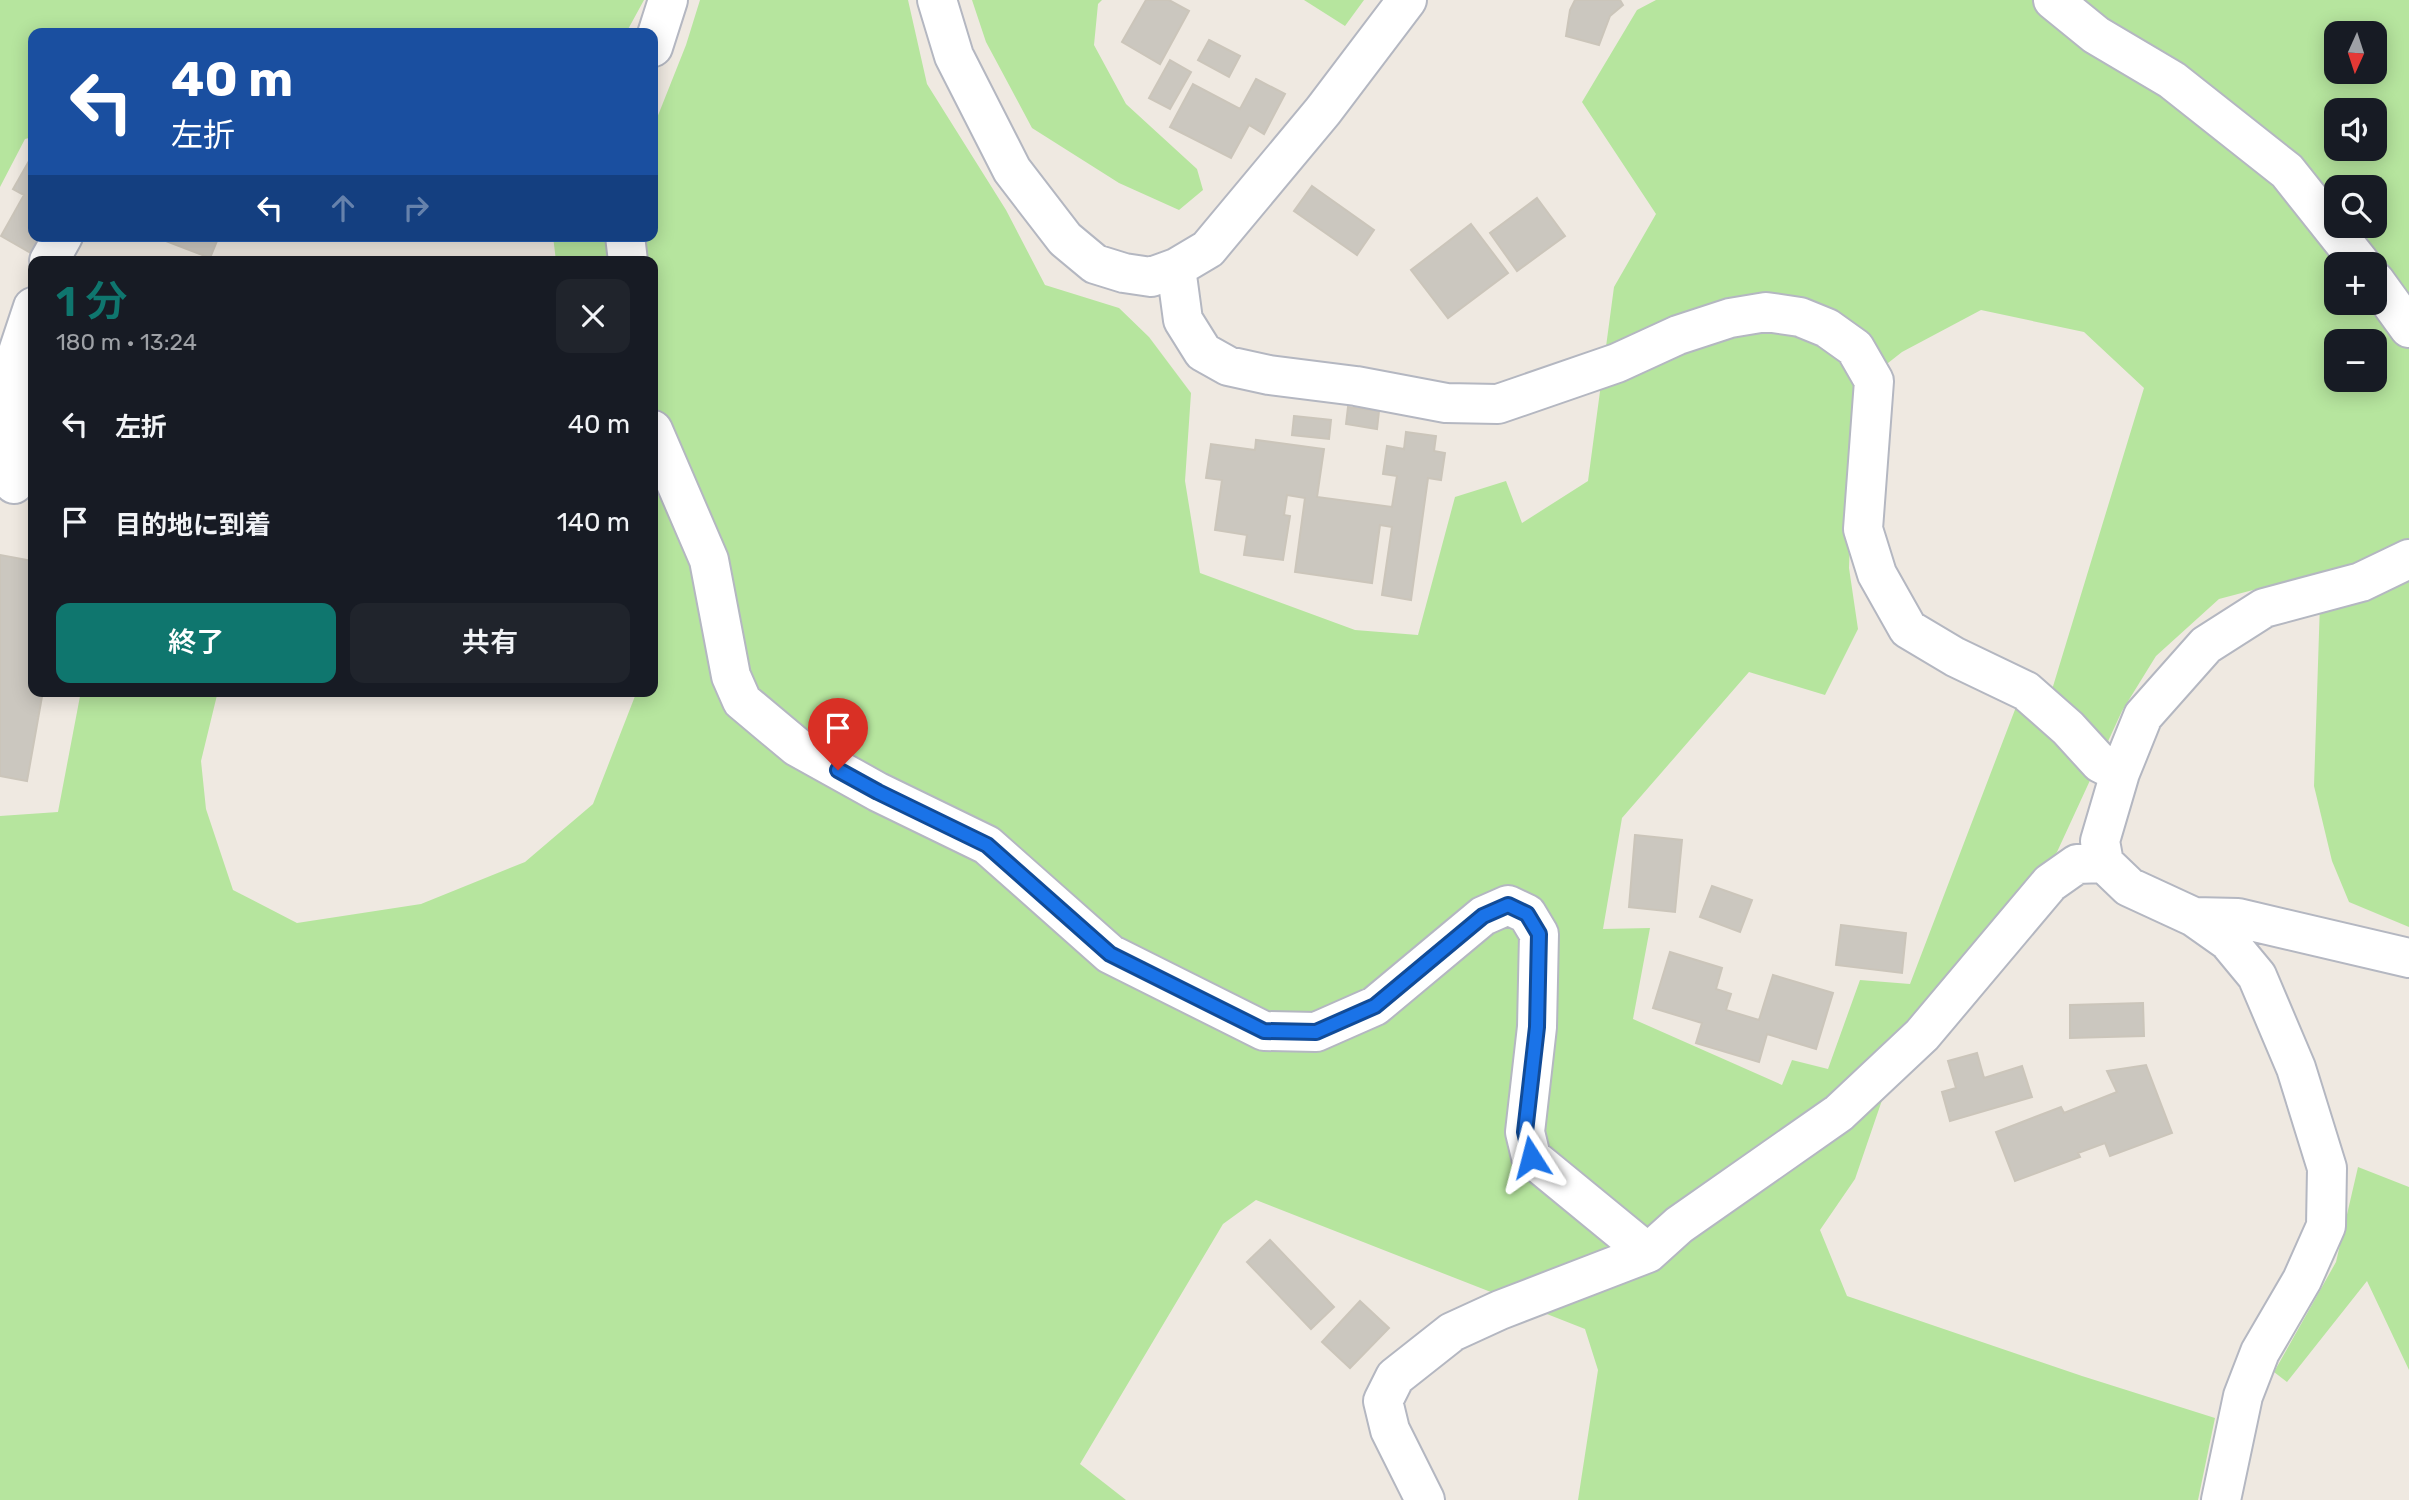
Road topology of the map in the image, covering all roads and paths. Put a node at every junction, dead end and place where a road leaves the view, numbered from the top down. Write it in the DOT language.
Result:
graph roads {
  1 [pos="668,0"];
  2 [pos="937,0"];
  3 [pos="1407,0"];
  4 [pos="2053,0"];
  5 [pos="658,31"];
  6 [pos="2351,252"];
  7 [pos="1176,268"];
  8 [pos="2387,298"];
  9 [pos="28,322"];
  10 [pos="2409,328"];
  11 [pos="658,442"];
  12 [pos="14,484"];
  13 [pos="2409,559"];
  14 [pos="2120,773"];
  15 [pos="2104,863"];
  16 [pos="2194,917"];
  17 [pos="2409,958"];
  18 [pos="1648,1253"];
  19 [pos="1425,1500"];
  20 [pos="2221,1500"];
  1 -- 5 [label="street"];
  2 -- 7 [label="street"];
  3 -- 7 [label="street"];
  4 -- 6 [label="street"];
  7 -- 14 [label="street"];
  8 -- 10 [label="street"];
  9 -- 12 [label="street"];
  11 -- 18 [label="street"];
  13 -- 14 [label="street"];
  14 -- 15 [label="street"];
  15 -- 16 [label="street"];
  15 -- 18 [label="street"];
  16 -- 17 [label="street"];
  16 -- 20 [label="street"];
  18 -- 19 [label="street"];
}
